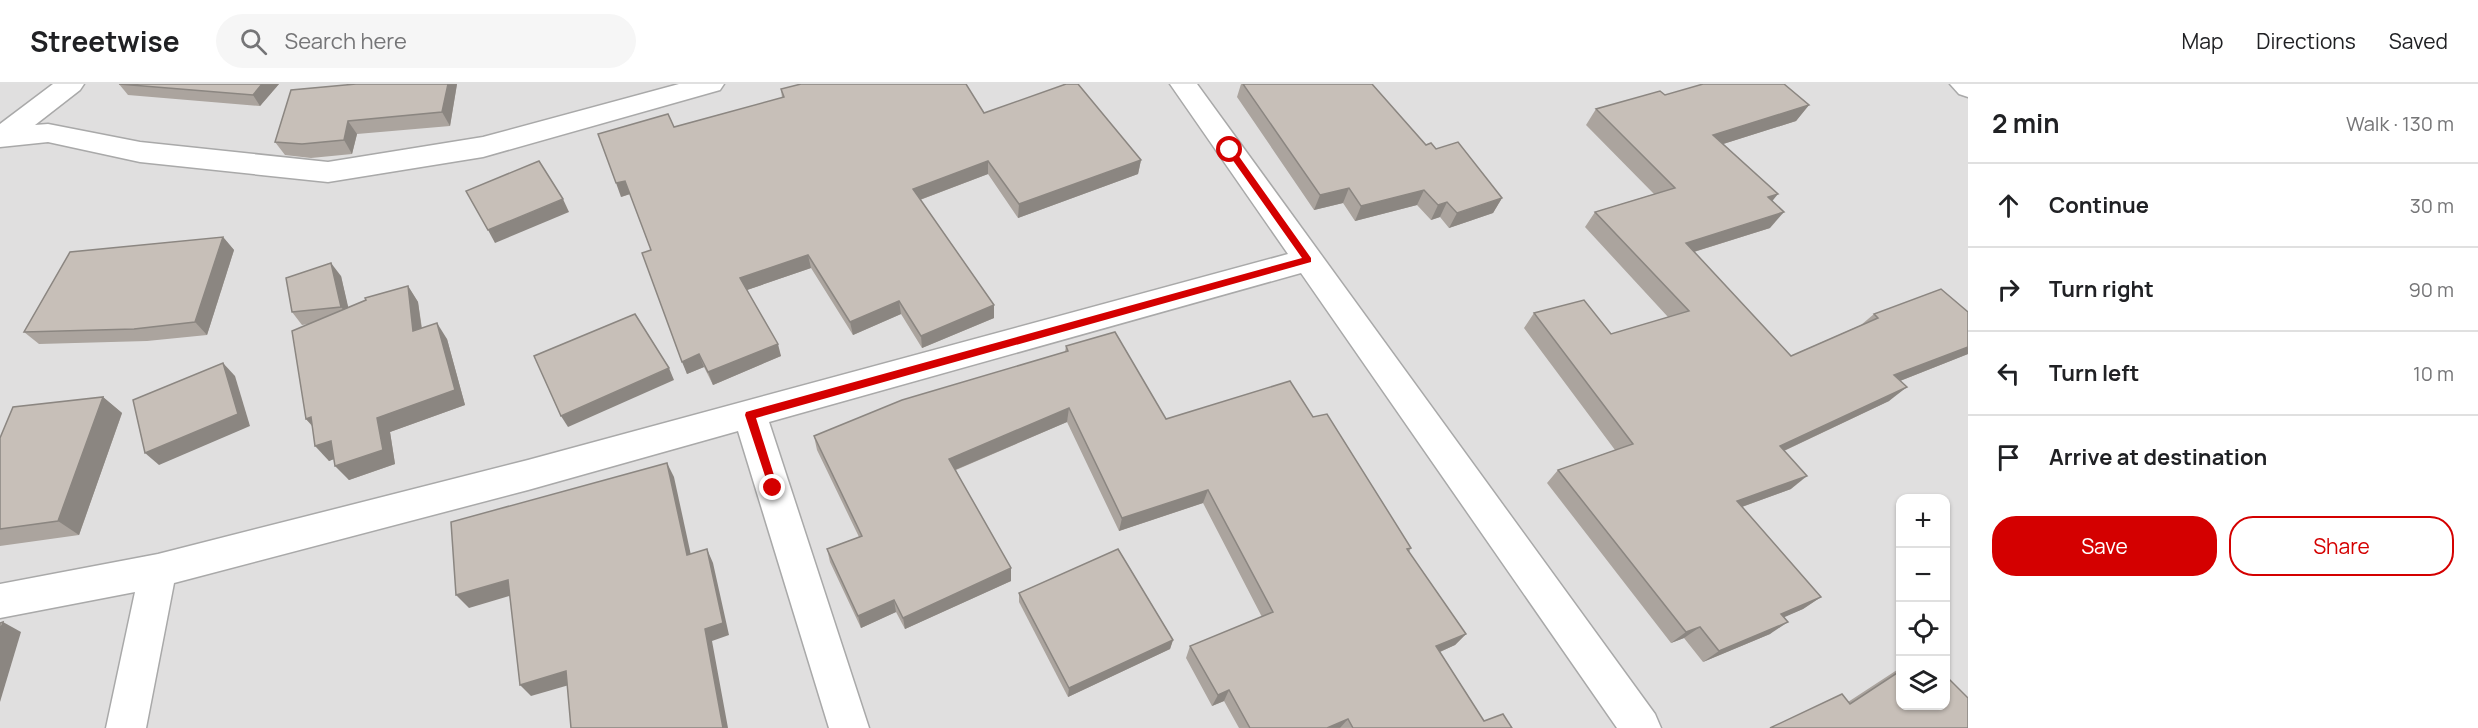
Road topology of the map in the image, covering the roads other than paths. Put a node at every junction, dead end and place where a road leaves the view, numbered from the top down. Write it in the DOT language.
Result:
graph roads {
  1 [pos="71,84"];
  2 [pos="711,84"];
  3 [pos="1183,84"];
  4 [pos="1963,84"];
  5 [pos="1968,88"];
  6 [pos="38,124"];
  7 [pos="0,138"];
  8 [pos="1308,260"];
  9 [pos="750,415"];
  10 [pos="158,571"];
  11 [pos="0,601"];
  12 [pos="126,728"];
  13 [pos="849,728"];
  14 [pos="1641,728"];
  1 -- 6 [label="street"];
  2 -- 6 [label="street"];
  3 -- 8 [label="street"];
  4 -- 5 [label="street"];
  6 -- 7 [label="street"];
  8 -- 9 [label="street"];
  8 -- 14 [label="street"];
  9 -- 10 [label="street"];
  9 -- 13 [label="street"];
  10 -- 11 [label="street"];
  10 -- 12 [label="street"];
}
